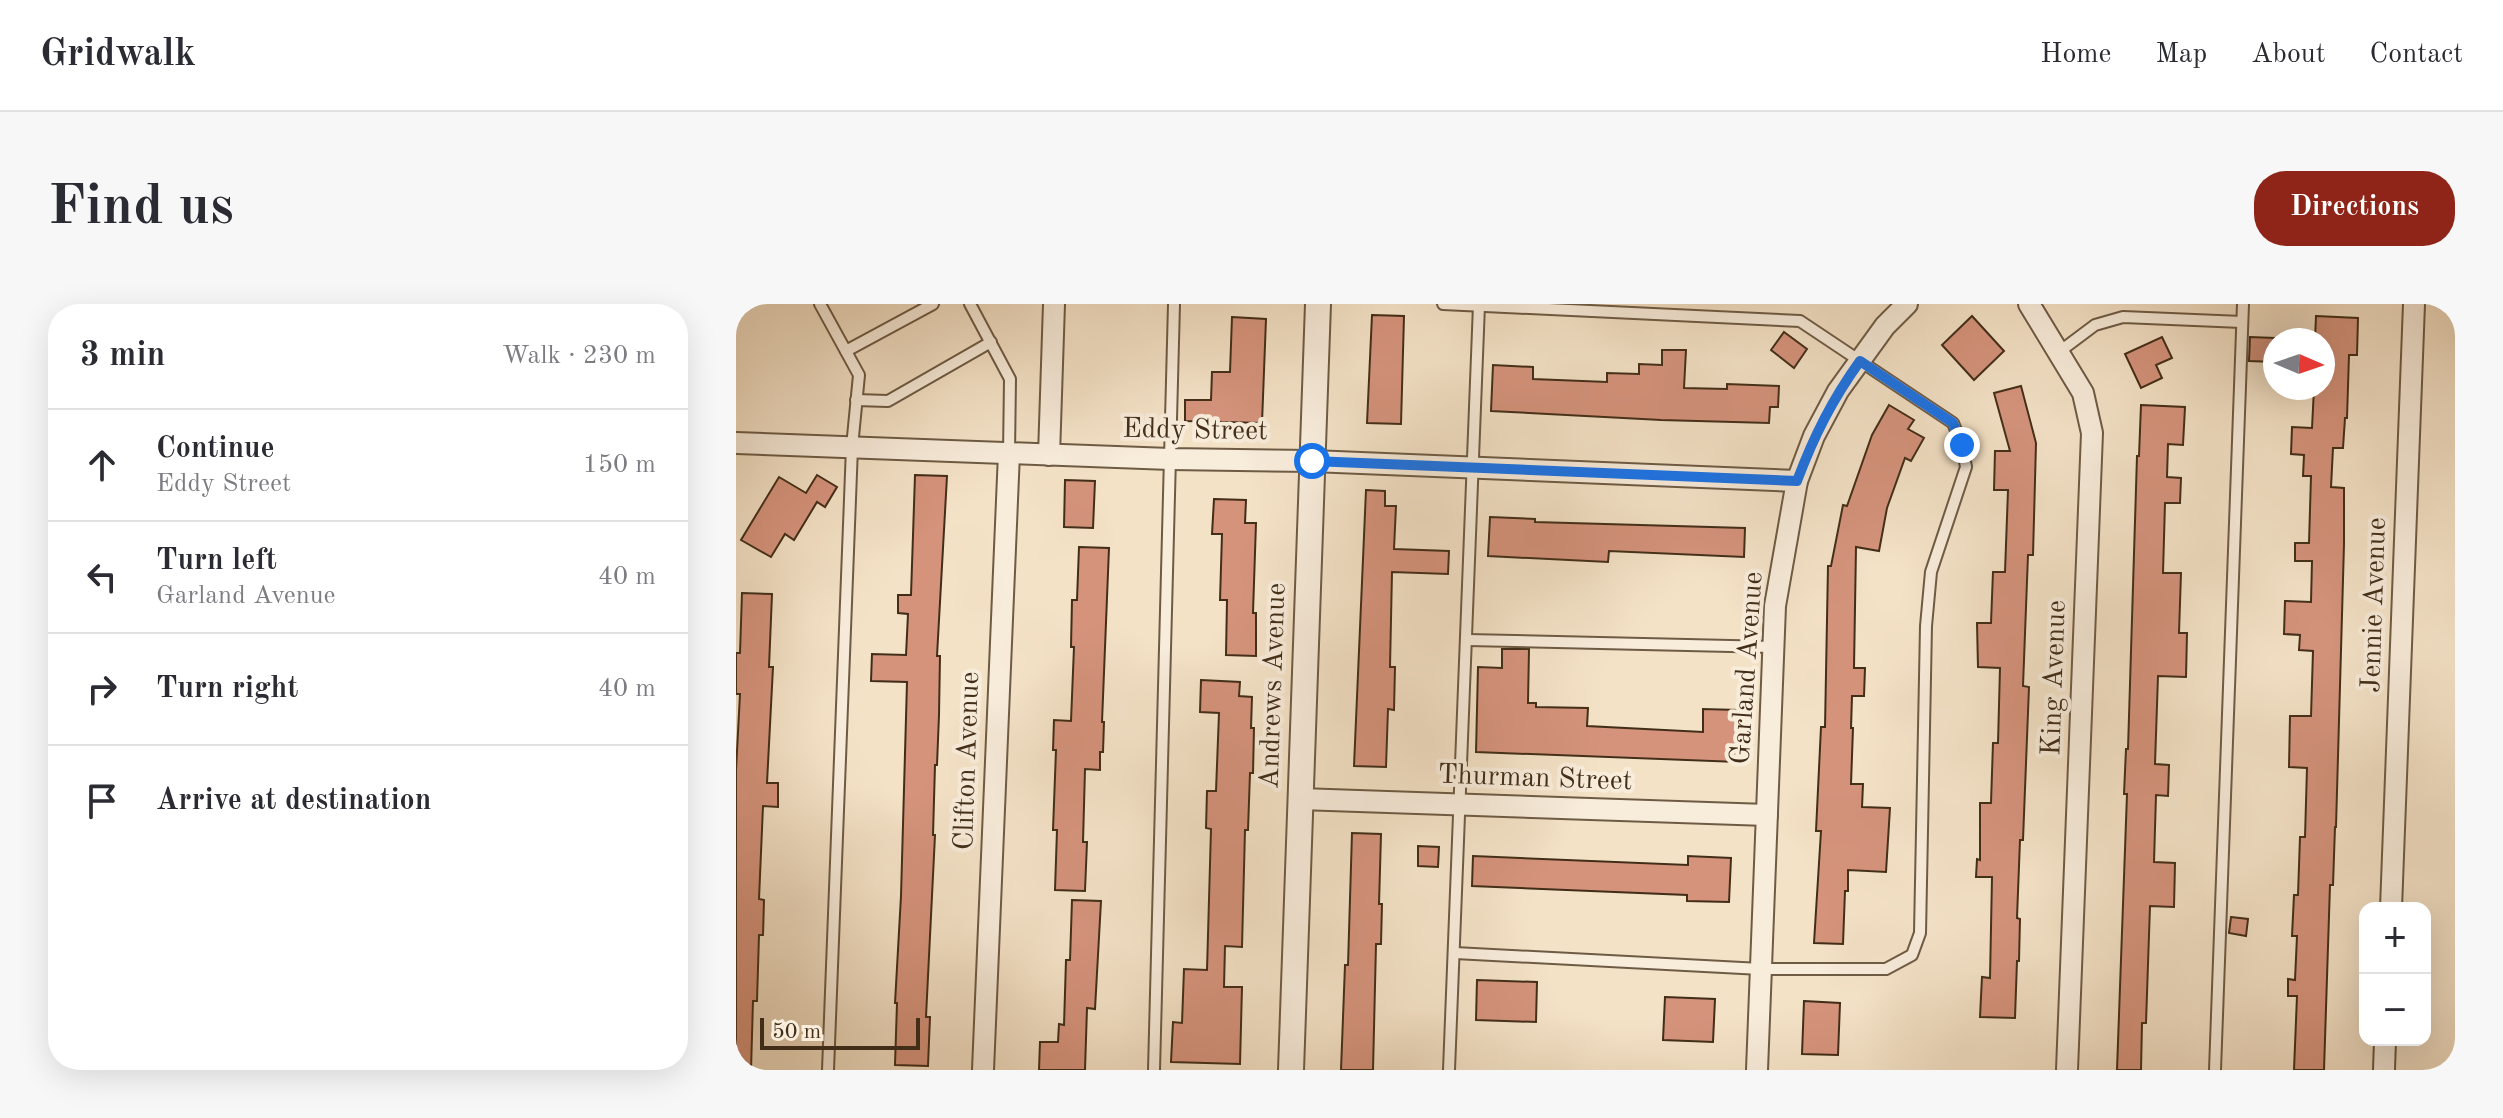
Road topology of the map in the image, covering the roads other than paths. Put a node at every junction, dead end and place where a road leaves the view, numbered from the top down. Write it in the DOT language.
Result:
graph roads {
  1 [pos="820,304"];
  2 [pos="933,304"];
  3 [pos="970,304"];
  4 [pos="1054,304"];
  5 [pos="1174,304"];
  6 [pos="1318,304"];
  7 [pos="1443,304"];
  8 [pos="1907,304"];
  9 [pos="2029,304"];
  10 [pos="2243,304"];
  11 [pos="2414,304"];
  12 [pos="1479,305"];
  13 [pos="2242,322"];
  14 [pos="991,342"];
  15 [pos="846,351"];
  16 [pos="2059,352"];
  17 [pos="1860,361"];
  18 [pos="856,400"];
  19 [pos="736,443"];
  20 [pos="852,447"];
  21 [pos="1009,453"];
  22 [pos="1049,455"];
  23 [pos="1170,459"];
  24 [pos="1312,461"];
  25 [pos="1472,468"];
  26 [pos="1797,481"];
  27 [pos="1468,640"];
  28 [pos="1774,647"];
  29 [pos="1300,799"];
  30 [pos="1459,804"];
  31 [pos="1767,815"];
  32 [pos="2391,902"];
  33 [pos="1455,953"];
  34 [pos="1761,969"];
  35 [pos="2385,1046"];
  36 [pos="828,1070"];
  37 [pos="983,1070"];
  38 [pos="1154,1070"];
  39 [pos="1291,1070"];
  40 [pos="1449,1070"];
  41 [pos="1757,1070"];
  42 [pos="2067,1070"];
  43 [pos="2215,1070"];
  44 [pos="2384,1070"];
  1 -- 15 [label="lane"];
  2 -- 15 [label="lane"];
  3 -- 14 [label="lane"];
  4 -- 22 [label="street"];
  5 -- 23 [label="lane"];
  6 -- 24 [label="street, Andrews Avenue"];
  7 -- 12 [label="lane"];
  8 -- 17 [label="street, Garland Avenue"];
  9 -- 16 [label="street, King Avenue"];
  10 -- 13 [label="lane"];
  11 -- 32 [label="street, Jennie Avenue"];
  12 -- 17 [label="lane"];
  12 -- 25 [label="lane"];
  13 -- 16 [label="lane"];
  13 -- 43 [label="lane"];
  14 -- 18 [label="lane"];
  14 -- 21 [label="lane"];
  15 -- 18 [label="lane"];
  16 -- 42 [label="street, King Avenue"];
  17 -- 26 [label="street, Garland Avenue"];
  17 -- 34 [label="lane"];
  18 -- 20 [label="lane"];
  19 -- 20 [label="street, Eddy Street"];
  20 -- 21 [label="street, Eddy Street"];
  20 -- 36 [label="lane"];
  21 -- 22 [label="street, Eddy Street"];
  21 -- 37 [label="street, Clifton Avenue"];
  22 -- 23 [label="street, Eddy Street"];
  23 -- 24 [label="street, Eddy Street"];
  23 -- 38 [label="lane"];
  24 -- 25 [label="street, Eddy Street"];
  24 -- 29 [label="street, Andrews Avenue"];
  25 -- 26 [label="street, Eddy Street"];
  25 -- 27 [label="lane"];
  26 -- 28 [label="street, Garland Avenue"];
  27 -- 28 [label="lane"];
  27 -- 30 [label="lane"];
  28 -- 31 [label="street, Garland Avenue"];
  29 -- 30 [label="street, Thurman Street"];
  29 -- 39 [label="street, Andrews Avenue"];
  30 -- 31 [label="street, Thurman Street"];
  30 -- 33 [label="lane"];
  31 -- 34 [label="street, Garland Avenue"];
  33 -- 34 [label="lane"];
  33 -- 40 [label="lane"];
  34 -- 41 [label="street, Garland Avenue"];
  35 -- 44 [label="street"];
}
